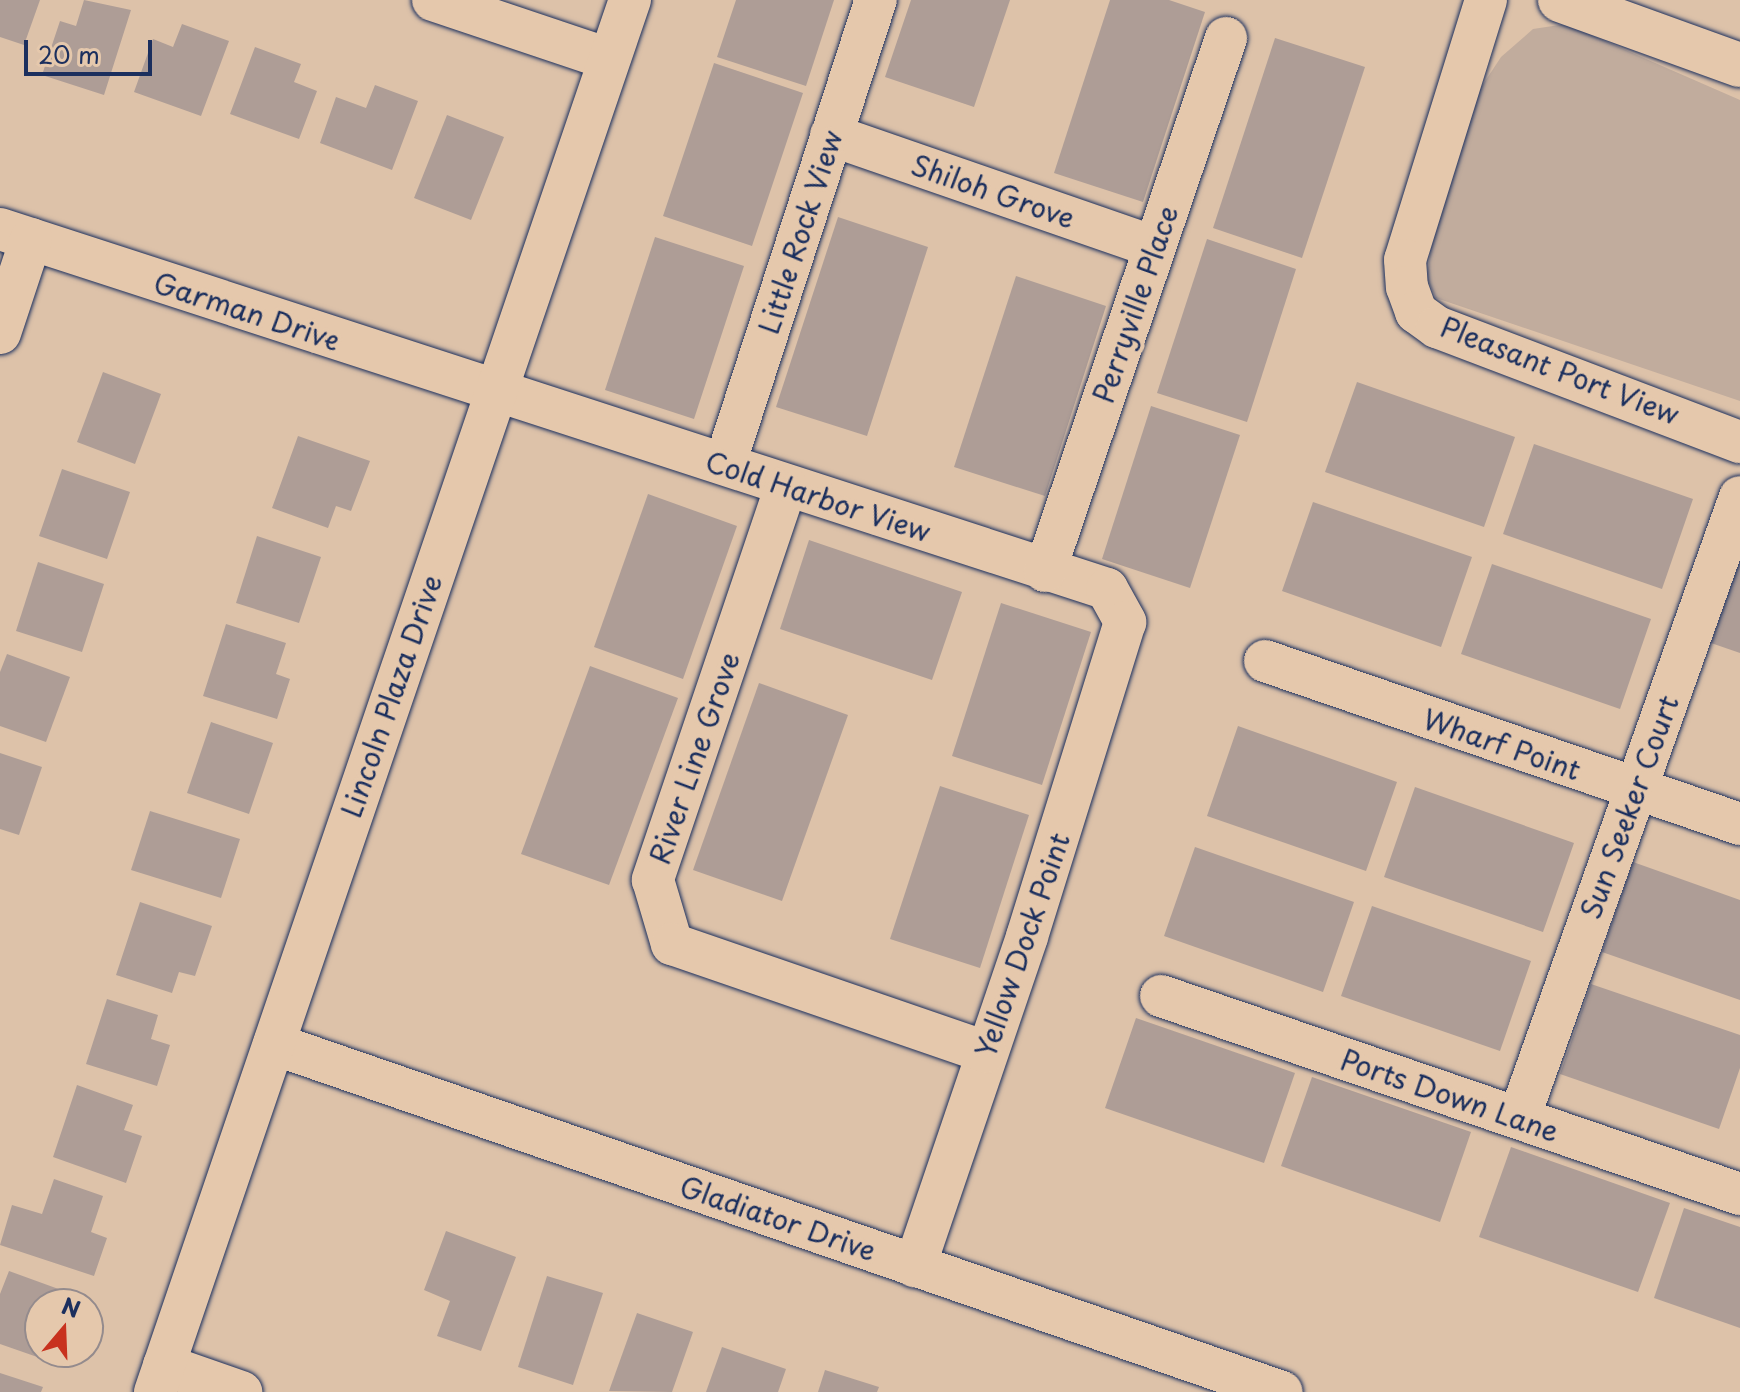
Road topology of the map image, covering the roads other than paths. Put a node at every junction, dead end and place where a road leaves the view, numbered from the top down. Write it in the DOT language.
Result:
graph roads {
  1 [pos="433,0"];
  2 [pos="630,0"];
  3 [pos="876,0"];
  4 [pos="1486,0"];
  5 [pos="1560,0"];
  6 [pos="1226,38"];
  7 [pos="608,59"];
  8 [pos="1740,65"];
  9 [pos="831,135"];
  10 [pos="16,234"];
  11 [pos="1154,247"];
  12 [pos="0,333"];
  13 [pos="493,392"];
  14 [pos="1740,442"];
  15 [pos="725,464"];
  16 [pos="786,486"];
  17 [pos="1740,497"];
  18 [pos="1045,571"];
  19 [pos="1125,622"];
  20 [pos="1265,661"];
  21 [pos="1635,790"];
  22 [pos="1740,824"];
  23 [pos="1161,996"];
  24 [pos="274,1044"];
  25 [pos="986,1052"];
  26 [pos="1519,1118"];
  27 [pos="1740,1194"];
  28 [pos="915,1266"];
  29 [pos="160,1379"];
  30 [pos="241,1392"];
  31 [pos="1282,1392"];
  1 -- 7 [label="street"];
  2 -- 7 [label="street, Lincoln Plaza Drive"];
  3 -- 9 [label="street, Little Rock View"];
  4 -- 14 [label="street, Pleasant Port View"];
  5 -- 8 [label="main road"];
  6 -- 11 [label="street, Perryville Place"];
  7 -- 13 [label="street, Lincoln Plaza Drive"];
  9 -- 11 [label="street, Shiloh Grove"];
  9 -- 15 [label="street, Little Rock View"];
  10 -- 12 [label="street"];
  10 -- 13 [label="street, Garman Drive"];
  11 -- 18 [label="street, Perryville Place"];
  13 -- 15 [label="street, Cold Harbor View"];
  13 -- 24 [label="street, Lincoln Plaza Drive"];
  15 -- 16 [label="street, Cold Harbor View"];
  16 -- 18 [label="street, Cold Harbor View"];
  16 -- 25 [label="street, River Line Grove"];
  17 -- 21 [label="street, Sun Seeker Court"];
  18 -- 19 [label="street, Cold Harbor View"];
  19 -- 25 [label="street, Yellow Dock Point"];
  20 -- 21 [label="street, Wharf Point"];
  21 -- 22 [label="street, Wharf Point"];
  21 -- 26 [label="street, Sun Seeker Court"];
  23 -- 26 [label="street, Ports Down Lane"];
  24 -- 28 [label="street, Gladiator Drive"];
  24 -- 29 [label="street, Lincoln Plaza Drive"];
  25 -- 28 [label="street, Yellow Dock Point"];
  26 -- 27 [label="street, Ports Down Lane"];
  28 -- 31 [label="street, Gladiator Drive"];
  29 -- 30 [label="street"];
}
